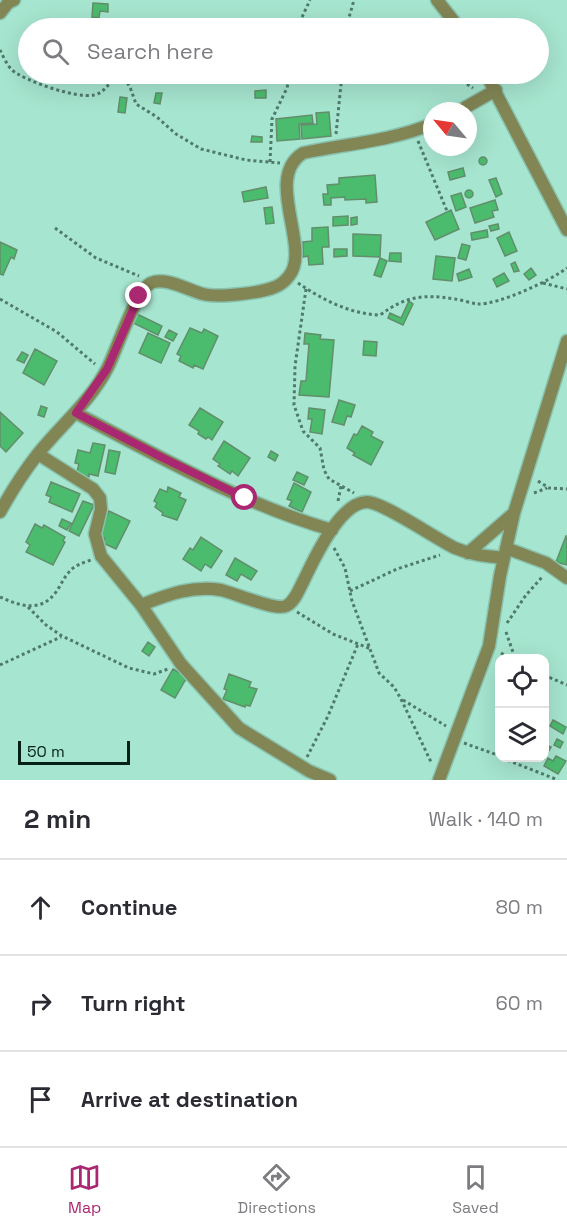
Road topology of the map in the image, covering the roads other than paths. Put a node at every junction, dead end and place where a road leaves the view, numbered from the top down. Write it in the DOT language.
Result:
graph roads {
  1 [pos="14,0"];
  2 [pos="437,0"];
  3 [pos="0,13"];
  4 [pos="451,18"];
  5 [pos="492,84"];
  6 [pos="496,90"];
  7 [pos="475,102"];
  8 [pos="423,128"];
  9 [pos="567,230"];
  10 [pos="567,341"];
  11 [pos="76,413"];
  12 [pos="38,454"];
  13 [pos="0,512"];
  14 [pos="514,513"];
  15 [pos="330,533"];
  16 [pos="468,553"];
  17 [pos="505,553"];
  18 [pos="567,578"];
  19 [pos="141,604"];
  20 [pos="330,780"];
  21 [pos="439,780"];
  1 -- 3 [label="street"];
  2 -- 4 [label="street"];
  5 -- 6 [label="street"];
  6 -- 7 [label="street"];
  6 -- 9 [label="street"];
  8 -- 11 [label="street"];
  10 -- 14 [label="street"];
  11 -- 12 [label="street"];
  11 -- 15 [label="street"];
  12 -- 13 [label="street"];
  12 -- 19 [label="street"];
  14 -- 16 [label="street"];
  14 -- 17 [label="street"];
  15 -- 16 [label="street"];
  15 -- 19 [label="street"];
  16 -- 17 [label="street"];
  17 -- 18 [label="street"];
  17 -- 21 [label="street"];
  19 -- 20 [label="street"];
}
